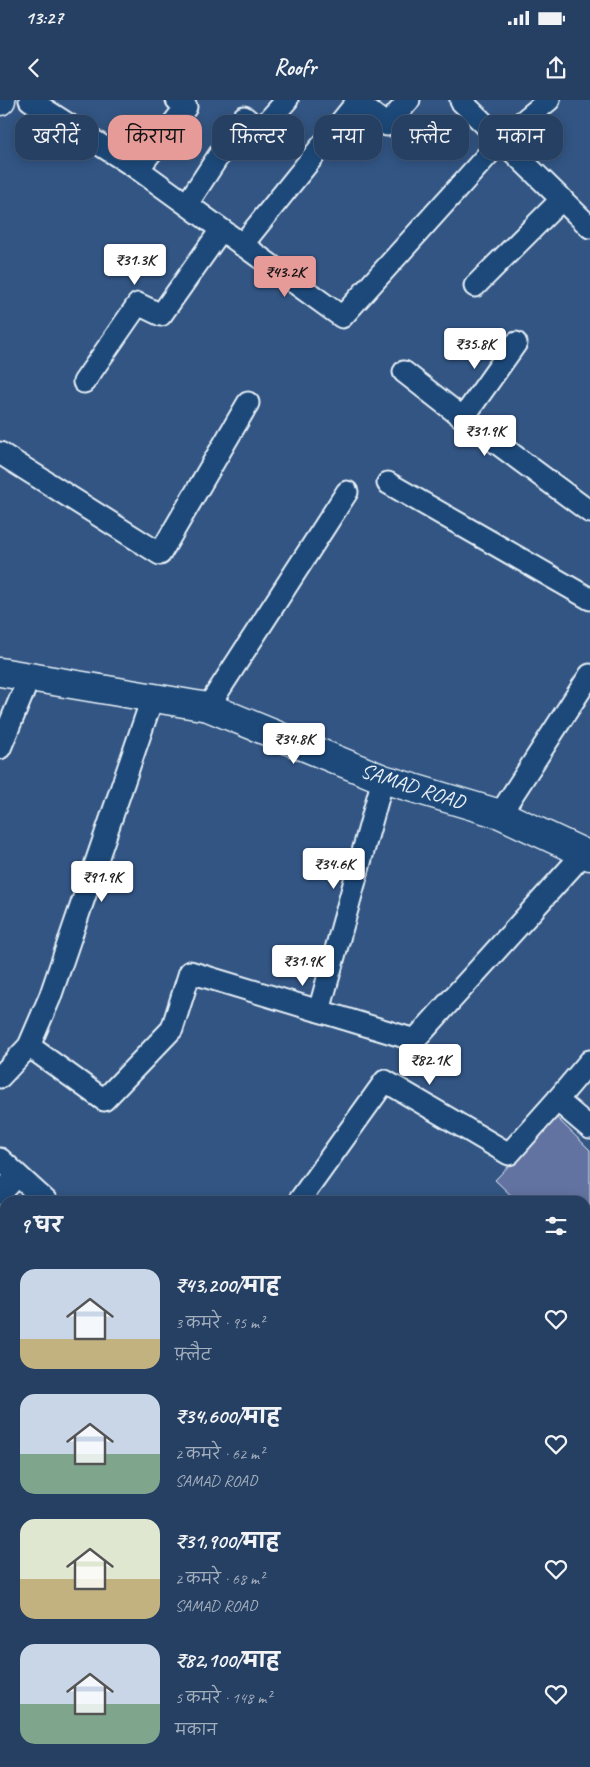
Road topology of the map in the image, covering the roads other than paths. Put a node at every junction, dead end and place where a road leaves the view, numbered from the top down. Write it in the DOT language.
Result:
graph roads {
  1 [pos="30,100"];
  2 [pos="177,100"];
  3 [pos="288,100"];
  4 [pos="409,100"];
  5 [pos="463,100"];
  6 [pos="549,100"];
  7 [pos="531,115"];
  8 [pos="479,118"];
  9 [pos="483,160"];
  10 [pos="523,160"];
  11 [pos="138,169"];
  12 [pos="562,199"];
  13 [pos="186,204"];
  14 [pos="586,216"];
  15 [pos="221,230"];
  16 [pos="242,245"];
  17 [pos="475,286"];
  18 [pos="516,343"];
  19 [pos="404,372"];
  20 [pos="84,382"];
  21 [pos="248,403"];
  22 [pos="463,418"];
  23 [pos="0,454"];
  24 [pos="388,483"];
  25 [pos="347,492"];
  26 [pos="590,512"];
  27 [pos="590,599"];
  28 [pos="0,672"];
  29 [pos="590,675"];
  30 [pos="29,678"];
  31 [pos="152,699"];
  32 [pos="208,707"];
  33 [pos="0,748"];
  34 [pos="383,779"];
  35 [pos="500,814"];
  36 [pos="587,855"];
  37 [pos="319,1011"];
  38 [pos="29,1046"];
  39 [pos="590,1061"];
  40 [pos="0,1077"];
  41 [pos="557,1100"];
  42 [pos="590,1128"];
  43 [pos="0,1159"];
  44 [pos="17,1176"];
  45 [pos="0,1194"];
  46 [pos="40,1196"];
  47 [pos="303,1196"];
  1 -- 11 [label="street"];
  2 -- 11 [label="street"];
  3 -- 13 [label="street"];
  4 -- 16 [label="street"];
  5 -- 8 [label="street"];
  6 -- 7 [label="street"];
  9 -- 16 [label="street"];
  10 -- 12 [label="street"];
  11 -- 13 [label="street"];
  12 -- 14 [label="street"];
  12 -- 17 [label="street"];
  13 -- 15 [label="street"];
  15 -- 16 [label="street"];
  15 -- 20 [label="street"];
  18 -- 22 [label="street"];
  19 -- 22 [label="street"];
  21 -- 23 [label="street"];
  22 -- 26 [label="street"];
  24 -- 27 [label="street"];
  25 -- 32 [label="street"];
  28 -- 30 [label="street, SAMAD ROAD"];
  29 -- 35 [label="street"];
  30 -- 31 [label="street, SAMAD ROAD"];
  30 -- 33 [label="street"];
  31 -- 32 [label="street, SAMAD ROAD"];
  31 -- 38 [label="street"];
  32 -- 34 [label="street, SAMAD ROAD"];
  34 -- 35 [label="street, SAMAD ROAD"];
  34 -- 37 [label="street"];
  35 -- 36 [label="street, SAMAD ROAD"];
  36 -- 37 [label="street"];
  37 -- 38 [label="street"];
  38 -- 40 [label="street"];
  39 -- 41 [label="street"];
  41 -- 42 [label="street"];
  41 -- 47 [label="street"];
  43 -- 44 [label="street"];
  44 -- 45 [label="street"];
  44 -- 46 [label="street"];
}
